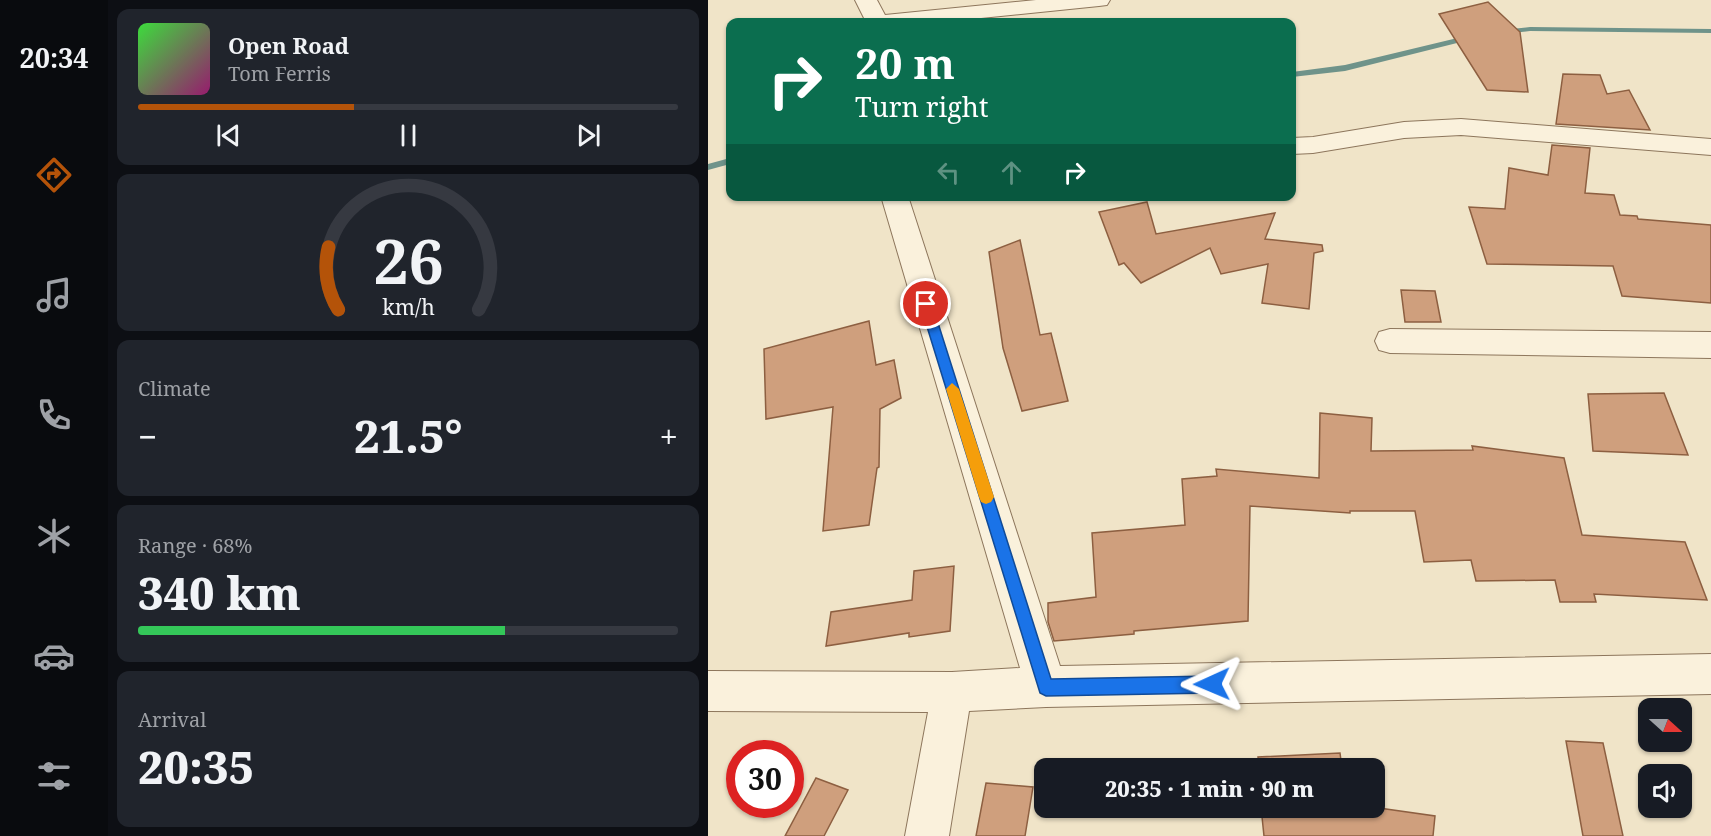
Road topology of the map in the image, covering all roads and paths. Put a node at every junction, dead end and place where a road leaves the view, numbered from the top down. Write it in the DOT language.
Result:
graph roads {
  1 [pos="866,0"];
  2 [pos="1099,0"];
  3 [pos="876,18"];
  4 [pos="922,18"];
  5 [pos="1296,146"];
  6 [pos="1711,147"];
  7 [pos="896,201"];
  8 [pos="1390,341"];
  9 [pos="1711,345"];
  10 [pos="1711,674"];
  11 [pos="1046,687"];
  12 [pos="708,691"];
  13 [pos="952,692"];
  14 [pos="927,836"];
  1 -- 3 [label="street"];
  2 -- 4 [label="street"];
  5 -- 6 [label="street"];
  7 -- 11 [label="street"];
  8 -- 9 [label="street"];
  10 -- 11 [label="street"];
  11 -- 13 [label="street"];
  12 -- 13 [label="street"];
  13 -- 14 [label="street"];
}
